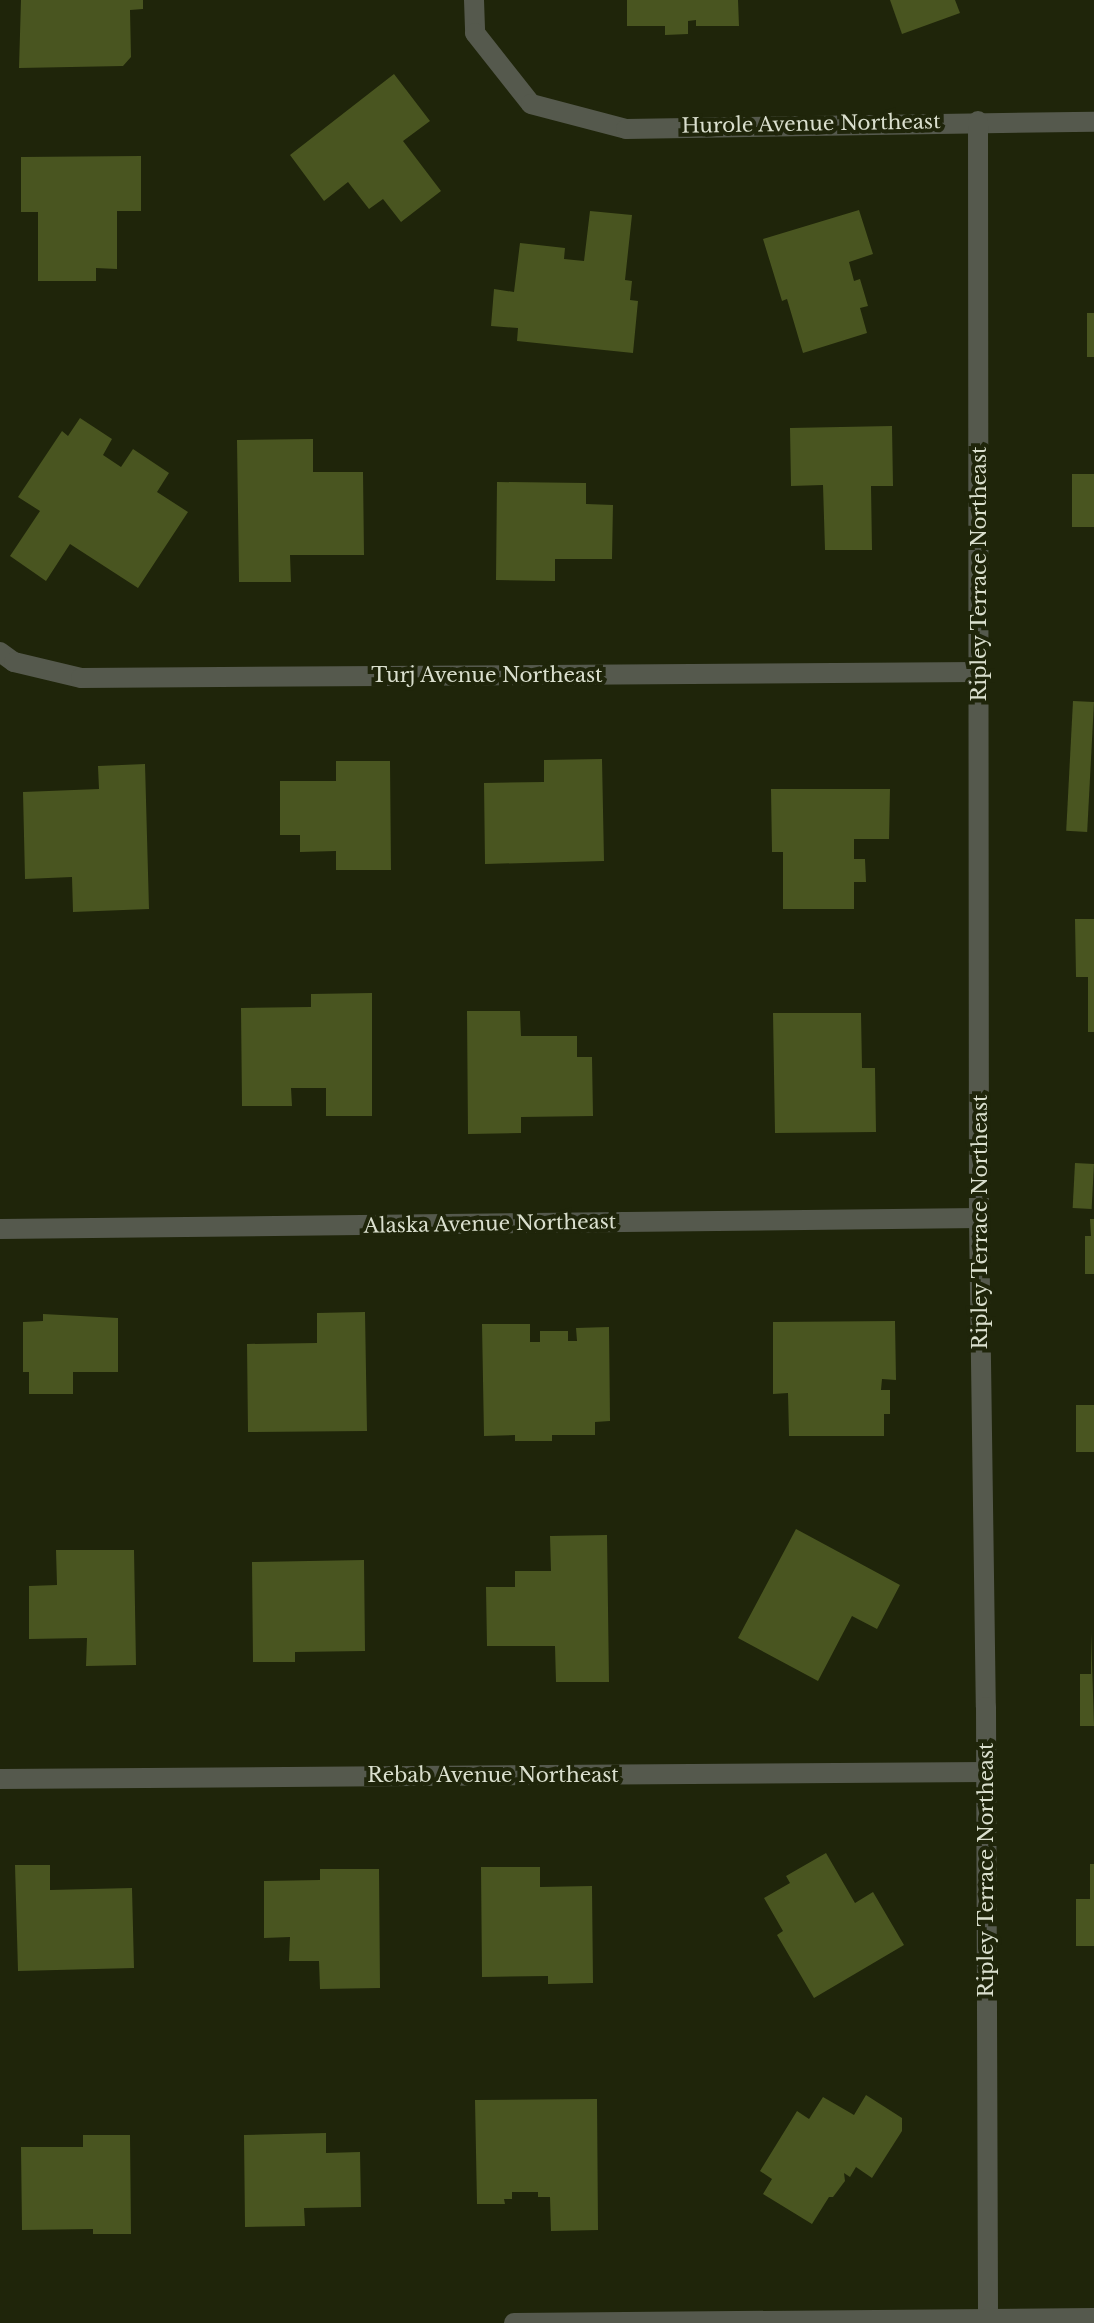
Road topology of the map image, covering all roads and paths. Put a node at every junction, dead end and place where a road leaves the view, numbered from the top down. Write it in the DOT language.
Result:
graph roads {
  1 [pos="474,0"];
  2 [pos="978,121"];
  3 [pos="1094,122"];
  4 [pos="0,652"];
  5 [pos="978,672"];
  6 [pos="979,1218"];
  7 [pos="0,1229"];
  8 [pos="986,1772"];
  9 [pos="0,1779"];
  10 [pos="1094,2318"];
  11 [pos="988,2320"];
  12 [pos="514,2323"];
  1 -- 2 [label="street, Hurole Avenue Northeast"];
  2 -- 3 [label="street, Hurole Avenue Northeast"];
  2 -- 5 [label="street, Ripley Terrace Northeast"];
  4 -- 5 [label="street, Turj Avenue Northeast"];
  5 -- 6 [label="street, Ripley Terrace Northeast"];
  6 -- 7 [label="street, Alaska Avenue Northeast"];
  6 -- 8 [label="street, Ripley Terrace Northeast"];
  8 -- 9 [label="street, Rebab Avenue Northeast"];
  8 -- 11 [label="street, Ripley Terrace Northeast"];
  10 -- 11 [label="street"];
  11 -- 12 [label="street"];
}
